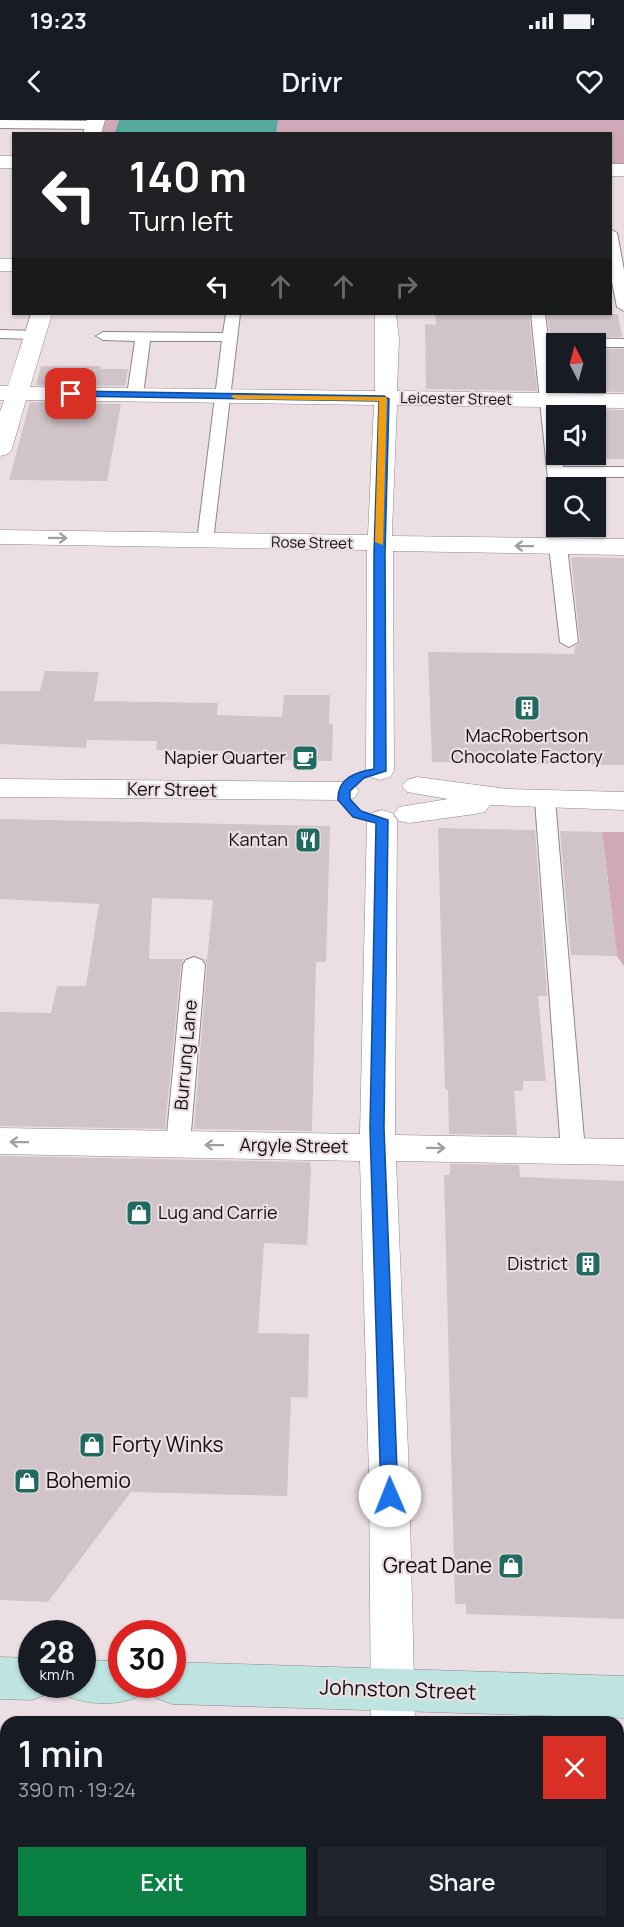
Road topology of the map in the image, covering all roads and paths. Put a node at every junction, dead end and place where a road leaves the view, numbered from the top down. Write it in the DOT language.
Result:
graph roads {
  1 [pos="0,124"];
  2 [pos="94,126"];
  3 [pos="612,245"];
  4 [pos="617,275"];
  5 [pos="624,307"];
  6 [pos="233,315"];
  7 [pos="386,315"];
  8 [pos="538,315"];
  9 [pos="38,324"];
  10 [pos="0,334"];
  11 [pos="103,336"];
  12 [pos="143,336"];
  13 [pos="230,337"];
  14 [pos="542,342"];
  15 [pos="624,343"];
  16 [pos="9,393"];
  17 [pos="135,395"];
  18 [pos="224,396"];
  19 [pos="384,399"];
  20 [pos="546,400"];
  21 [pos="624,401"];
  22 [pos="0,449"];
  23 [pos="624,472"];
  24 [pos="556,477"];
  25 [pos="582,477"];
  26 [pos="0,537"];
  27 [pos="561,540"];
  28 [pos="205,541"];
  29 [pos="380,544"];
  30 [pos="624,547"];
  31 [pos="569,642"];
  32 [pos="380,771"];
  33 [pos="417,786"];
  34 [pos="0,788"];
  35 [pos="344,791"];
  36 [pos="507,798"];
  37 [pos="545,800"];
  38 [pos="624,801"];
  39 [pos="396,817"];
  40 [pos="194,965"];
  41 [pos="0,1141"];
  42 [pos="178,1144"];
  43 [pos="378,1147"];
  44 [pos="573,1151"];
  45 [pos="624,1152"];
  46 [pos="0,1678"];
  47 [pos="18,1679"];
  48 [pos="186,1684"];
  49 [pos="624,1696"];
  50 [pos="393,1706"];
  1 -- 2 [label="lane"];
  3 -- 4 [label="lane"];
  4 -- 5 [label="lane"];
  6 -- 13 [label="lane"];
  7 -- 19 [label="street"];
  8 -- 14 [label="lane"];
  9 -- 10 [label="lane"];
  9 -- 16 [label="street"];
  11 -- 12 [label="lane"];
  12 -- 13 [label="lane"];
  12 -- 17 [label="lane"];
  13 -- 18 [label="lane"];
  14 -- 15 [label="lane"];
  14 -- 20 [label="lane"];
  16 -- 17 [label="street, Leicester Street"];
  16 -- 22 [label="street"];
  17 -- 18 [label="street, Leicester Street"];
  18 -- 19 [label="street, Leicester Street"];
  18 -- 28 [label="lane"];
  19 -- 20 [label="street, Leicester Street"];
  19 -- 29 [label="street"];
  20 -- 21 [label="street, Leicester Street"];
  20 -- 24 [label="lane"];
  23 -- 25 [label="lane"];
  26 -- 28 [label="street, Rose Street, one-way"];
  27 -- 29 [label="street, Rose Street, one-way"];
  27 -- 30 [label="street, Rose Street"];
  27 -- 31 [label="lane"];
  28 -- 29 [label="street, Rose Street"];
  29 -- 32 [label="street"];
  32 -- 33 [label="street"];
  32 -- 35 [label="street"];
  33 -- 36 [label="street"];
  33 -- 39 [label="street"];
  34 -- 35 [label="street, Kerr Street"];
  35 -- 39 [label="street"];
  36 -- 37 [label="street"];
  36 -- 39 [label="street"];
  37 -- 38 [label="street"];
  37 -- 44 [label="lane"];
  39 -- 43 [label="street"];
  40 -- 42 [label="lane, Burrung Lane"];
  42 -- 41 [label="street, Argyle Street, one-way"];
  43 -- 42 [label="street, Argyle Street, one-way"];
  43 -- 44 [label="street, Argyle Street, one-way"];
  43 -- 50 [label="street"];
  44 -- 45 [label="street, Argyle Street"];
  46 -- 47 [label="main road"];
  48 -- 50 [label="main road, Johnston Street"];
  49 -- 50 [label="main road, Johnston Street"];
}
